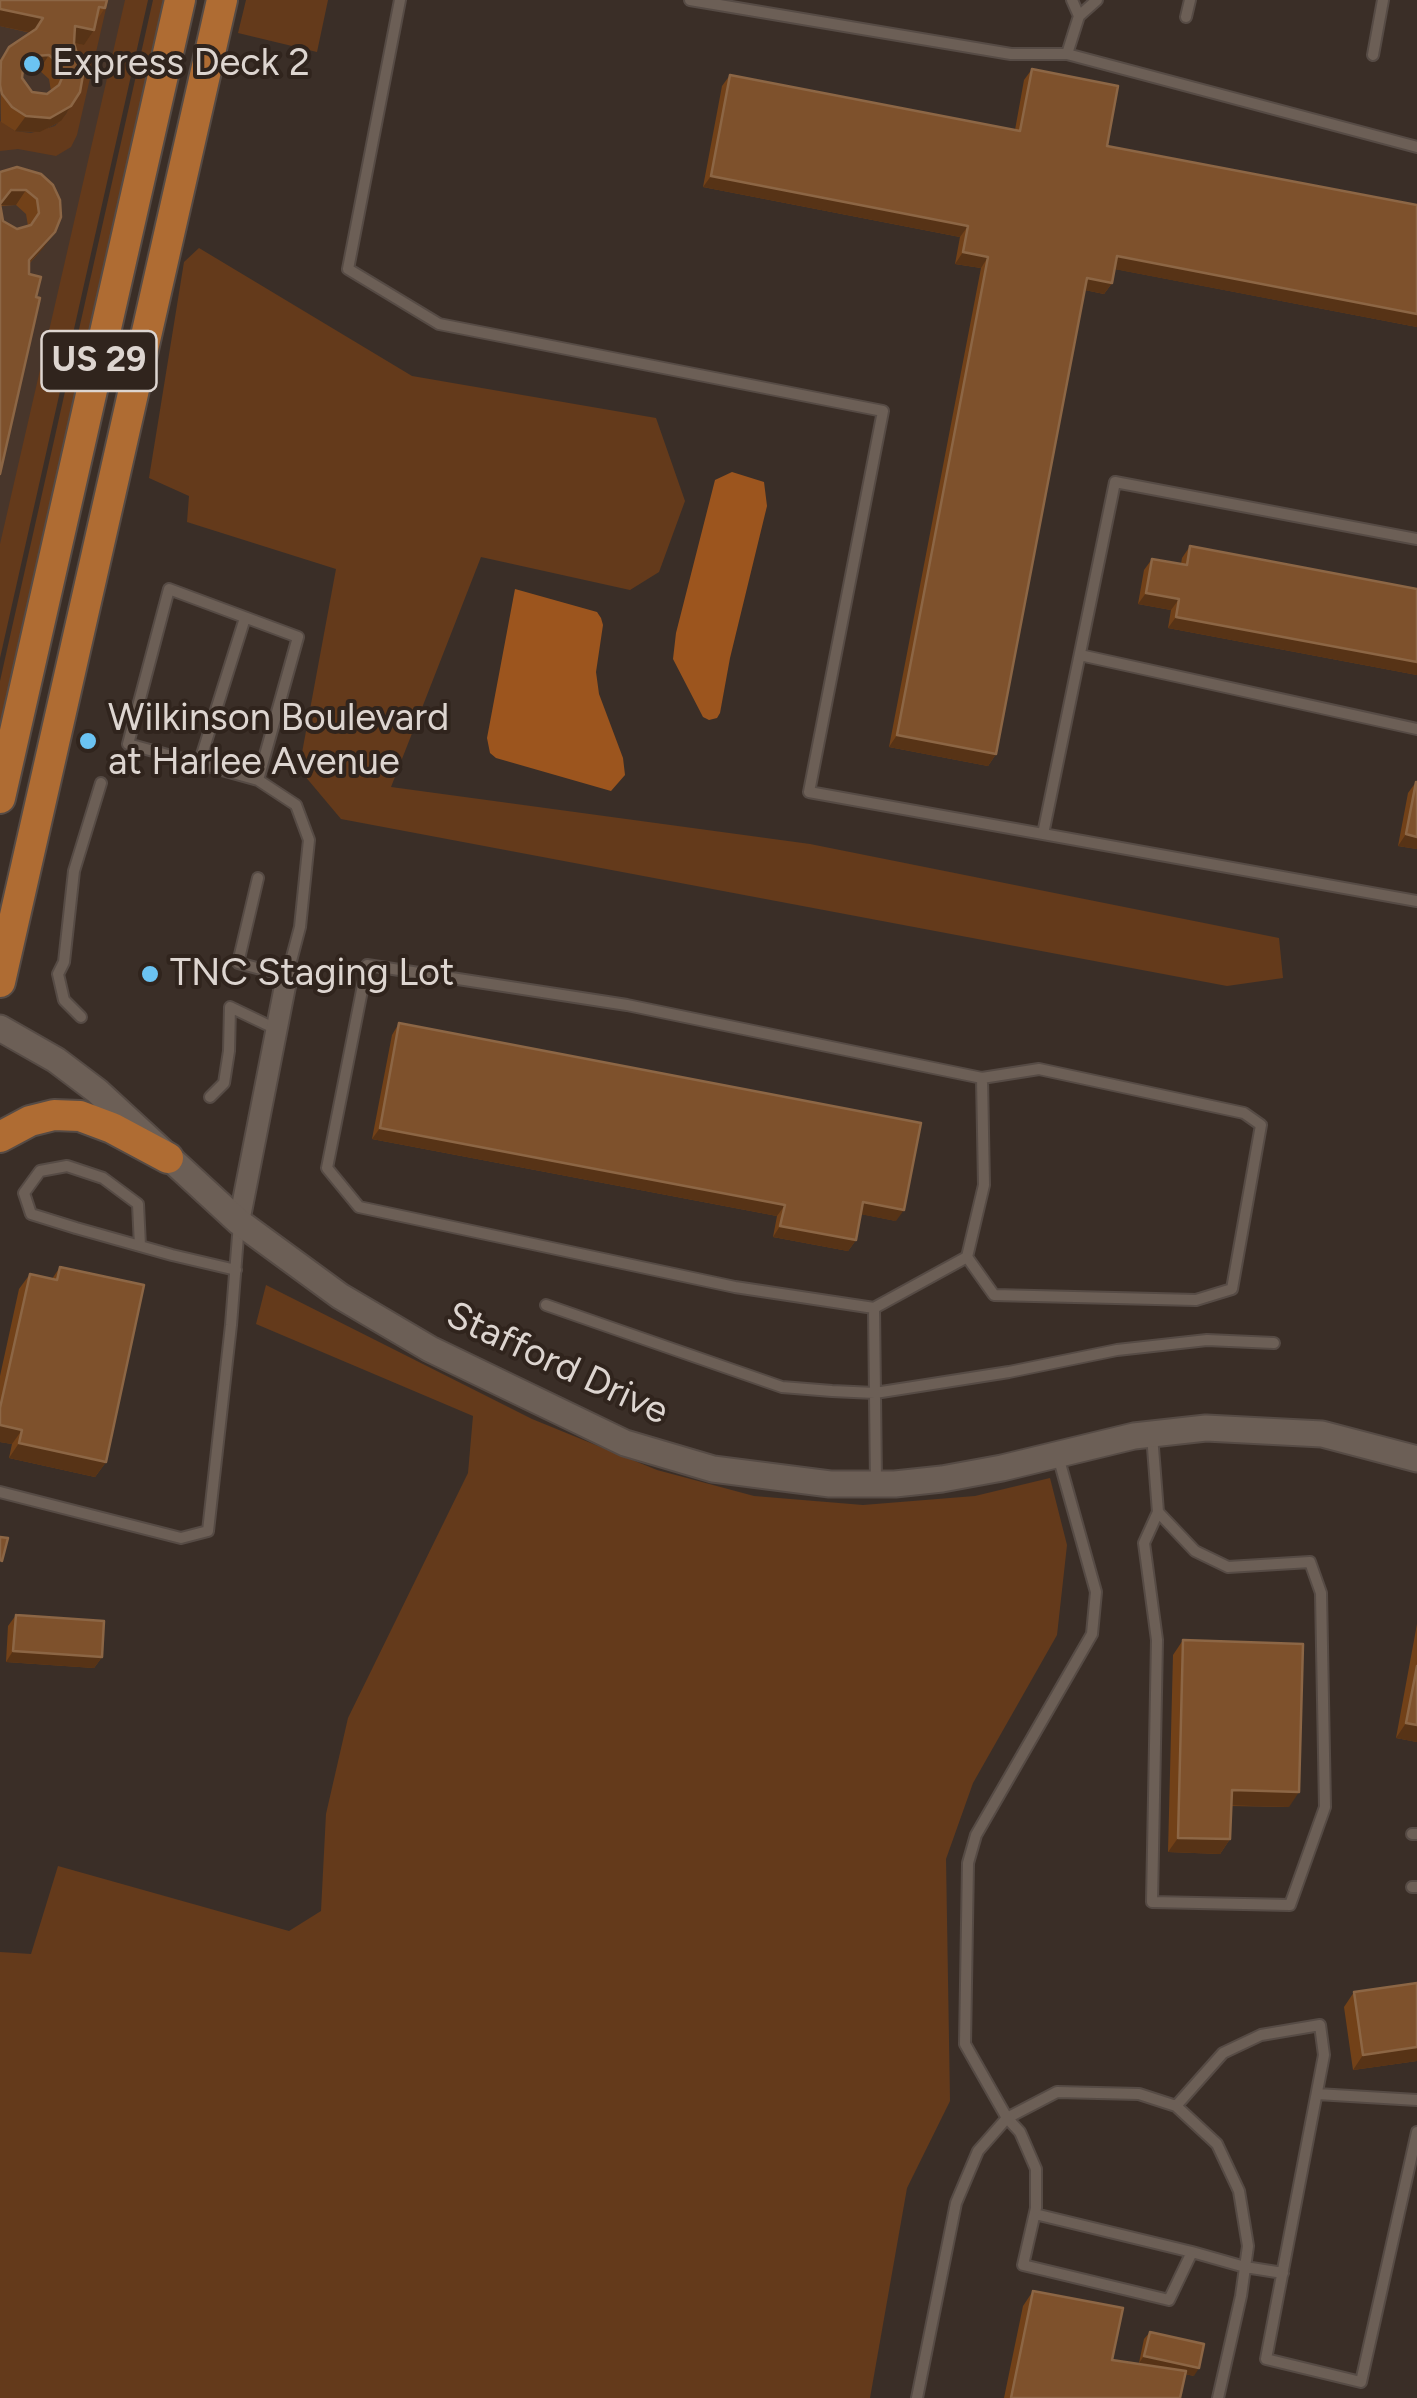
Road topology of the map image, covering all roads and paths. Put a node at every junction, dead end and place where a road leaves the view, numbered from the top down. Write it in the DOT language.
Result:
graph roads {
  1 [pos="180,0"];
  2 [pos="222,0"];
  3 [pos="400,0"];
  4 [pos="690,0"];
  5 [pos="1072,0"];
  6 [pos="1096,0"];
  7 [pos="1190,0"];
  8 [pos="1382,0"];
  9 [pos="1079,16"];
  10 [pos="1186,18"];
  11 [pos="1066,54"];
  12 [pos="1372,55"];
  13 [pos="1417,147"];
  14 [pos="112,303"];
  15 [pos="152,311"];
  16 [pos="1417,539"];
  17 [pos="246,618"];
  18 [pos="1080,655"];
  19 [pos="1417,729"];
  20 [pos="199,764"];
  21 [pos="258,780"];
  22 [pos="101,783"];
  23 [pos="0,798"];
  24 [pos="1043,834"];
  25 [pos="258,878"];
  26 [pos="1417,901"];
  27 [pos="287,976"];
  28 [pos="0,982"];
  29 [pos="81,1017"];
  30 [pos="0,1028"];
  31 [pos="277,1030"];
  32 [pos="982,1078"];
  33 [pos="210,1097"];
  34 [pos="0,1137"];
  35 [pos="168,1158"];
  36 [pos="239,1222"];
  37 [pos="140,1246"];
  38 [pos="967,1257"];
  39 [pos="236,1270"];
  40 [pos="546,1305"];
  41 [pos="874,1308"];
  42 [pos="1274,1343"];
  43 [pos="875,1392"];
  44 [pos="1152,1434"];
  45 [pos="1058,1454"];
  46 [pos="1417,1459"];
  47 [pos="876,1484"];
  48 [pos="0,1492"];
  49 [pos="1158,1512"];
  50 [pos="1317,2094"];
  51 [pos="1417,2100"];
  52 [pos="1176,2106"];
  53 [pos="1008,2118"];
  54 [pos="1417,2132"];
  55 [pos="1035,2214"];
  56 [pos="1192,2252"];
  57 [pos="1245,2267"];
  58 [pos="1282,2273"];
  59 [pos="917,2398"];
  60 [pos="1218,2398"];
  1 -- 14 [label="main road, US 29"];
  2 -- 15 [label="main road, US 29"];
  3 -- 24 [label="lane"];
  4 -- 11 [label="lane"];
  5 -- 9 [label="lane"];
  6 -- 9 [label="lane"];
  7 -- 10 [label="lane"];
  8 -- 12 [label="lane"];
  9 -- 11 [label="lane"];
  11 -- 13 [label="lane"];
  14 -- 15 [label="main road"];
  14 -- 23 [label="main road, US 29"];
  15 -- 28 [label="main road, US 29"];
  16 -- 18 [label="lane"];
  17 -- 20 [label="lane"];
  17 -- 20 [label="lane"];
  17 -- 21 [label="lane"];
  18 -- 19 [label="lane"];
  18 -- 24 [label="lane"];
  20 -- 21 [label="lane"];
  21 -- 27 [label="lane"];
  22 -- 29 [label="lane"];
  24 -- 26 [label="lane"];
  25 -- 27 [label="lane"];
  27 -- 31 [label="street"];
  30 -- 35 [label="street, Stafford Drive"];
  31 -- 33 [label="lane"];
  31 -- 36 [label="street"];
  32 -- 38 [label="lane"];
  32 -- 38 [label="lane"];
  32 -- 41 [label="lane"];
  34 -- 35 [label="main road"];
  35 -- 36 [label="street, Stafford Drive"];
  36 -- 39 [label="lane"];
  36 -- 47 [label="street, Stafford Drive"];
  37 -- 37 [label="lane"];
  37 -- 39 [label="lane"];
  38 -- 41 [label="lane"];
  39 -- 48 [label="lane"];
  40 -- 43 [label="lane"];
  41 -- 43 [label="lane"];
  42 -- 43 [label="lane"];
  43 -- 47 [label="lane"];
  44 -- 45 [label="street, Stafford Drive"];
  44 -- 46 [label="street, Stafford Drive"];
  44 -- 49 [label="lane"];
  45 -- 47 [label="street, Stafford Drive"];
  45 -- 53 [label="lane"];
  49 -- 49 [label="lane"];
  50 -- 51 [label="lane"];
  50 -- 52 [label="lane"];
  50 -- 58 [label="lane"];
  52 -- 53 [label="lane"];
  52 -- 57 [label="lane"];
  53 -- 55 [label="lane"];
  53 -- 59 [label="lane"];
  54 -- 58 [label="lane"];
  55 -- 56 [label="lane"];
  55 -- 56 [label="lane"];
  56 -- 57 [label="lane"];
  57 -- 58 [label="lane"];
  57 -- 60 [label="lane"];
}
